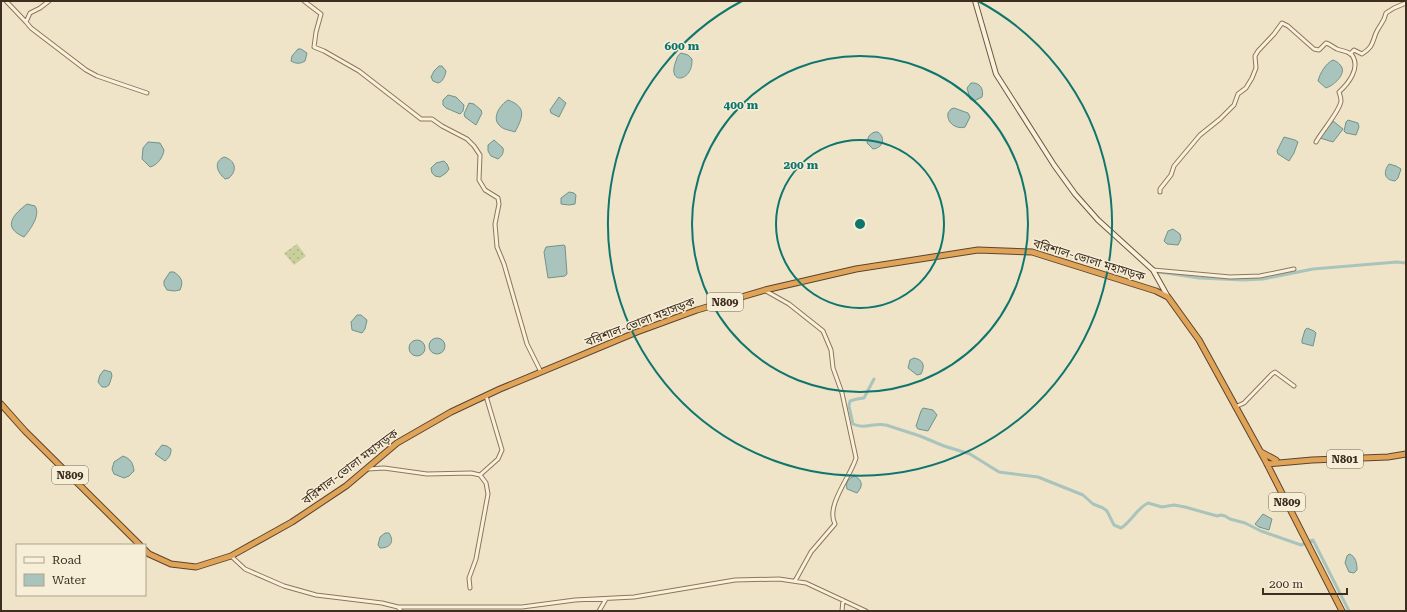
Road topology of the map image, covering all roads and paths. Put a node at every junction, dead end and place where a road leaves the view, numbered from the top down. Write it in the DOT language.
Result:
graph roads {
  1 [pos="6,1"];
  2 [pos="49,1"];
  3 [pos="304,1"];
  4 [pos="975,1"];
  5 [pos="1406,3"];
  6 [pos="26,22"];
  7 [pos="1350,54"];
  8 [pos="147,93"];
  9 [pos="1316,142"];
  10 [pos="1160,192"];
  11 [pos="1294,268"];
  12 [pos="1153,270"];
  13 [pos="765,290"];
  14 [pos="1168,296"];
  15 [pos="541,372"];
  16 [pos="1294,386"];
  17 [pos="486,396"];
  18 [pos="1,404"];
  19 [pos="1235,407"];
  20 [pos="1260,452"];
  21 [pos="1406,454"];
  22 [pos="1280,461"];
  23 [pos="1266,462"];
  24 [pos="367,469"];
  25 [pos="1271,472"];
  26 [pos="480,475"];
  27 [pos="139,544"];
  28 [pos="146,551"];
  29 [pos="231,556"];
  30 [pos="795,581"];
  31 [pos="470,588"];
  32 [pos="606,599"];
  33 [pos="843,600"];
  34 [pos="398,607"];
  35 [pos="500,609"];
  36 [pos="401,611"];
  37 [pos="598,611"];
  38 [pos="842,611"];
  39 [pos="866,611"];
  40 [pos="1342,611"];
  1 -- 6 [label="street"];
  2 -- 6 [label="street"];
  3 -- 15 [label="street"];
  4 -- 12 [label="main road"];
  5 -- 7 [label="street"];
  6 -- 8 [label="street"];
  7 -- 9 [label="street"];
  7 -- 10 [label="street"];
  11 -- 12 [label="street"];
  12 -- 14 [label="main road"];
  13 -- 14 [label="highway, বরিশাল-ভোলা মহাসড়ক / N809"];
  13 -- 15 [label="highway, বরিশাল-ভোলা মহাসড়ক / N809"];
  13 -- 30 [label="street"];
  14 -- 19 [label="highway, N809"];
  15 -- 17 [label="highway, বরিশাল-ভোলা মহাসড়ক / N809"];
  16 -- 19 [label="street"];
  17 -- 24 [label="highway, বরিশাল-ভোলা মহাসড়ক / N809"];
  17 -- 26 [label="street"];
  18 -- 27 [label="highway, N809"];
  19 -- 20 [label="highway, N809"];
  20 -- 22 [label="highway, N801"];
  20 -- 23 [label="highway, N809"];
  21 -- 22 [label="highway, N801"];
  22 -- 23 [label="highway, N801"];
  22 -- 25 [label="highway"];
  23 -- 25 [label="highway, N809"];
  24 -- 26 [label="street"];
  24 -- 29 [label="highway, বরিশাল-ভোলা মহাসড়ক / N809"];
  25 -- 40 [label="highway, N809"];
  26 -- 31 [label="street"];
  28 -- 29 [label="highway, বরিশাল-ভোলা মহাসড়ক / N809"];
  29 -- 34 [label="street"];
  30 -- 32 [label="street"];
  30 -- 33 [label="street"];
  32 -- 35 [label="street"];
  32 -- 37 [label="street"];
  33 -- 38 [label="street"];
  33 -- 39 [label="street"];
  34 -- 35 [label="street"];
  34 -- 36 [label="street"];
}
